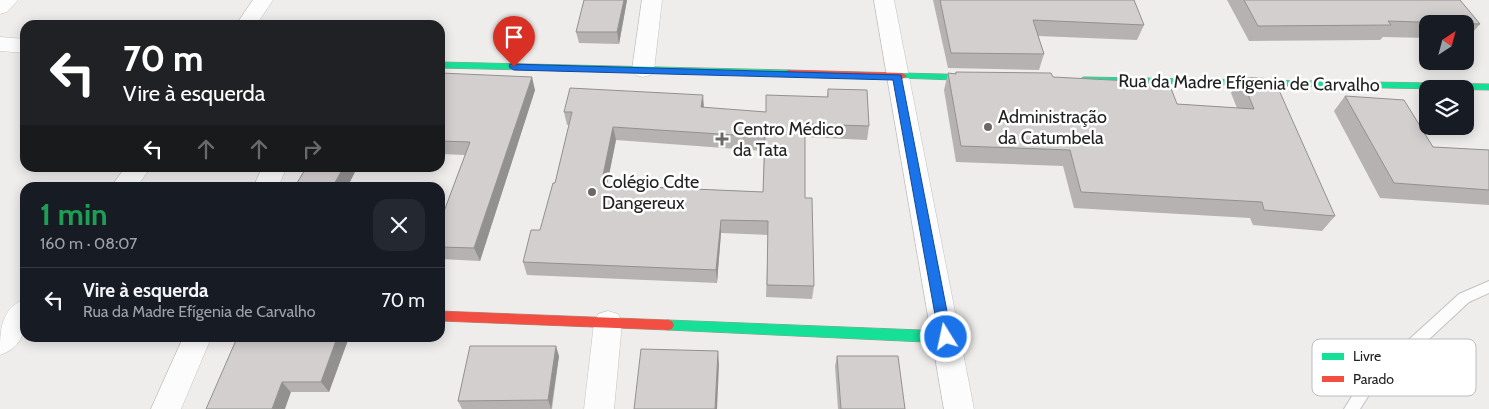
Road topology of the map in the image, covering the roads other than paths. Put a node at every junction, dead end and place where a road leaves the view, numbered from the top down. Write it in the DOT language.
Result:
graph roads {
  1 [pos="8,0"];
  2 [pos="263,0"];
  3 [pos="652,0"];
  4 [pos="884,0"];
  5 [pos="0,8"];
  6 [pos="249,20"];
  7 [pos="0,44"];
  8 [pos="20,46"];
  9 [pos="445,65"];
  10 [pos="643,70"];
  11 [pos="898,77"];
  12 [pos="996,78"];
  13 [pos="1075,80"];
  14 [pos="1489,87"];
  15 [pos="135,172"];
  16 [pos="127,182"];
  17 [pos="1489,287"];
  18 [pos="445,316"];
  19 [pos="20,317"];
  20 [pos="608,323"];
  21 [pos="946,337"];
  22 [pos="1419,339"];
  23 [pos="195,342"];
  24 [pos="0,343"];
  25 [pos="1360,396"];
  26 [pos="166,409"];
  27 [pos="599,409"];
  28 [pos="959,409"];
  29 [pos="1352,409"];
  1 -- 5 [label="street"];
  2 -- 6 [label="street"];
  3 -- 10 [label="street"];
  4 -- 11 [label="street"];
  7 -- 8 [label="street"];
  9 -- 10 [label="street"];
  10 -- 11 [label="street"];
  11 -- 12 [label="street"];
  11 -- 21 [label="street"];
  13 -- 14 [label="street, Rua da Madre Efígenia de Carvalho"];
  15 -- 16 [label="street"];
  17 -- 22 [label="lane"];
  18 -- 20 [label="street"];
  19 -- 24 [label="street"];
  20 -- 21 [label="street"];
  20 -- 27 [label="street"];
  21 -- 28 [label="street"];
  23 -- 26 [label="street"];
  25 -- 29 [label="lane"];
}
